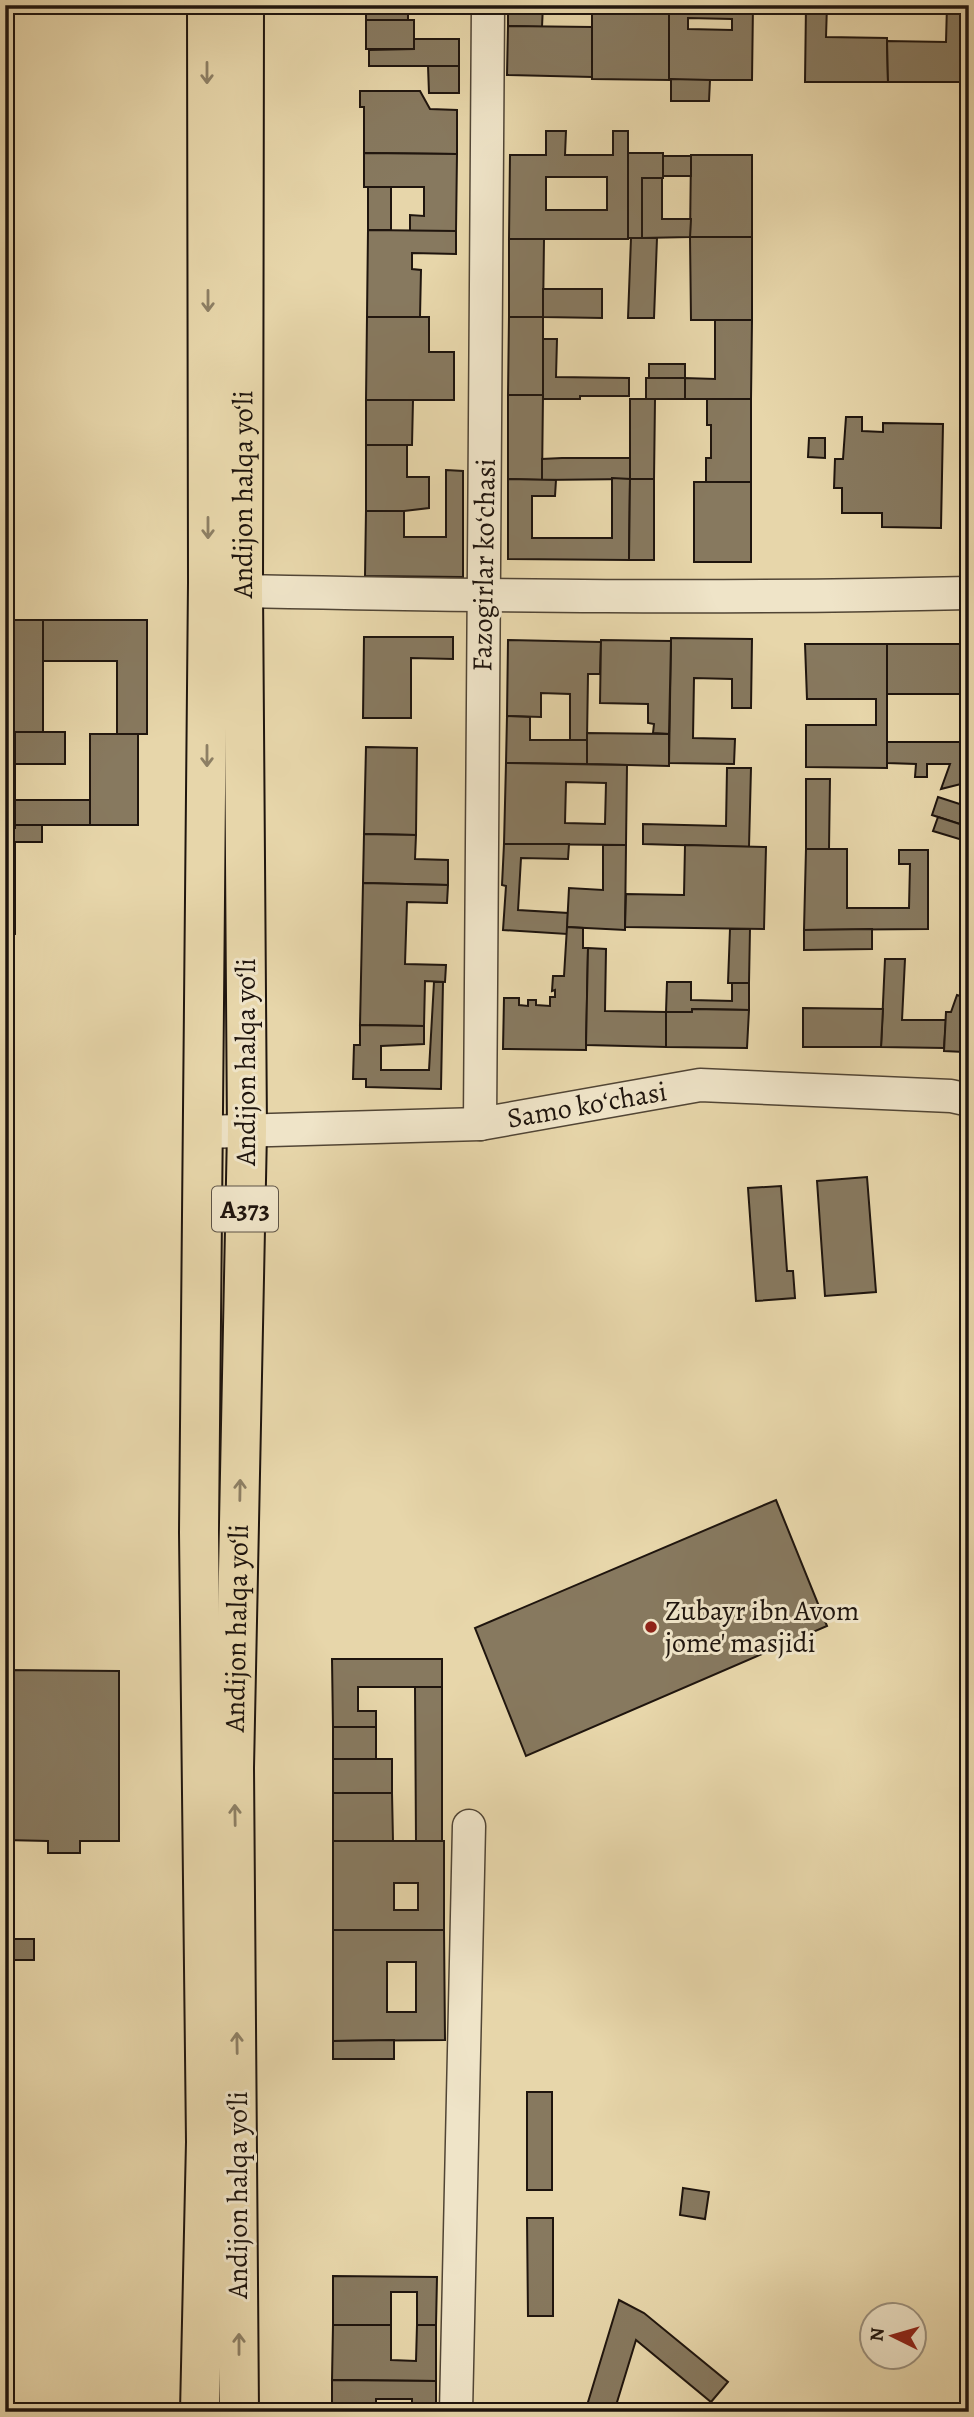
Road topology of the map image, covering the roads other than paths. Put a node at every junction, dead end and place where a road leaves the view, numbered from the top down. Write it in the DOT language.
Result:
graph roads {
  1 [pos="207,5"];
  2 [pos="244,5"];
  3 [pos="488,5"];
  4 [pos="243,591"];
  5 [pos="969,593"];
  6 [pos="484,597"];
  7 [pos="969,1100"];
  8 [pos="480,1124"];
  9 [pos="247,1131"];
  10 [pos="204,1132"];
  11 [pos="469,1826"];
  12 [pos="200,2412"];
  13 [pos="239,2412"];
  14 [pos="456,2412"];
  1 -- 10 [label="highway, Andijon halqa yo‘li / A373, one-way"];
  2 -- 4 [label="highway, Andijon halqa yo‘li / A373"];
  3 -- 6 [label="street, Fazogirlar koʻchasi"];
  4 -- 6 [label="street"];
  4 -- 9 [label="highway, Andijon halqa yo‘li / A373"];
  5 -- 6 [label="street"];
  6 -- 8 [label="street, Fazogirlar koʻchasi"];
  7 -- 8 [label="street, Samo koʻchasi"];
  8 -- 9 [label="street, Samo koʻchasi"];
  9 -- 10 [label="street, Samo koʻchasi"];
  13 -- 9 [label="highway, Andijon halqa yo‘li / A373, one-way"];
  10 -- 12 [label="highway, Andijon halqa yo‘li / A373"];
  11 -- 14 [label="street"];
}
